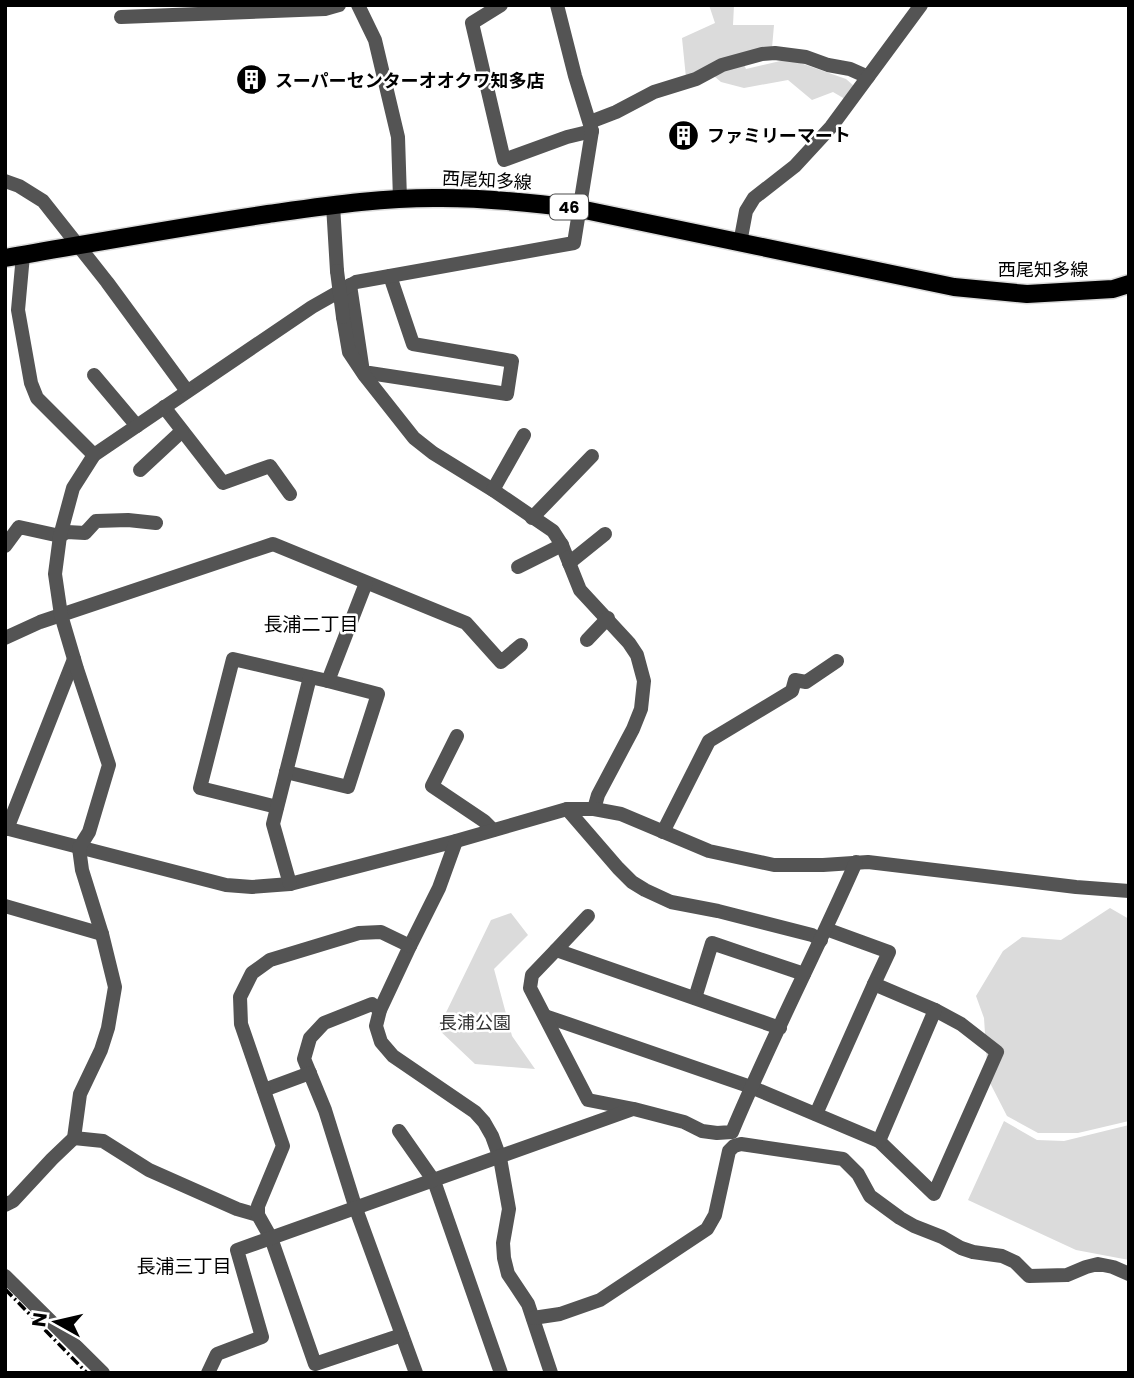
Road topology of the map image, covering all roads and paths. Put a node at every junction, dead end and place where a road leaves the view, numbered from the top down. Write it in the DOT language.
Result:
graph roads {
  1 [pos="340,5"];
  2 [pos="358,5"];
  3 [pos="501,5"];
  4 [pos="557,5"];
  5 [pos="921,5"];
  6 [pos="121,17"];
  7 [pos="869,77"];
  8 [pos="591,126"];
  9 [pos="5,181"];
  10 [pos="400,199"];
  11 [pos="333,205"];
  12 [pos="580,209"];
  13 [pos="740,243"];
  14 [pos="79,246"];
  15 [pos="14,256"];
  16 [pos="390,276"];
  17 [pos="1129,284"];
  18 [pos="350,285"];
  19 [pos="363,372"];
  20 [pos="94,375"];
  21 [pos="187,391"];
  22 [pos="164,407"];
  23 [pos="137,426"];
  24 [pos="182,431"];
  25 [pos="524,435"];
  26 [pos="94,455"];
  27 [pos="592,456"];
  28 [pos="140,470"];
  29 [pos="493,490"];
  30 [pos="290,494"];
  31 [pos="532,518"];
  32 [pos="156,523"];
  33 [pos="605,534"];
  34 [pos="60,536"];
  35 [pos="562,545"];
  36 [pos="5,546"];
  37 [pos="569,563"];
  38 [pos="518,567"];
  39 [pos="366,583"];
  40 [pos="61,615"];
  41 [pos="608,618"];
  42 [pos="5,638"];
  43 [pos="587,640"];
  44 [pos="521,645"];
  45 [pos="74,659"];
  46 [pos="837,661"];
  47 [pos="310,677"];
  48 [pos="328,681"];
  49 [pos="457,736"];
  50 [pos="286,772"];
  51 [pos="277,807"];
  52 [pos="568,809"];
  53 [pos="594,809"];
  54 [pos="6,829"];
  55 [pos="493,830"];
  56 [pos="663,832"];
  57 [pos="456,841"];
  58 [pos="79,848"];
  59 [pos="856,862"];
  60 [pos="290,884"];
  61 [pos="1129,891"];
  62 [pos="5,906"];
  63 [pos="588,916"];
  64 [pos="102,934"];
  65 [pos="824,934"];
  66 [pos="410,946"];
  67 [pos="556,950"];
  68 [pos="804,974"];
  69 [pos="874,984"];
  70 [pos="695,998"];
  71 [pos="380,1010"];
  72 [pos="935,1010"];
  73 [pos="545,1016"];
  74 [pos="779,1028"];
  75 [pos="310,1073"];
  76 [pos="751,1087"];
  77 [pos="264,1090"];
  78 [pos="634,1109"];
  79 [pos="816,1114"];
  80 [pos="399,1131"];
  81 [pos="74,1138"];
  82 [pos="879,1141"];
  83 [pos="500,1158"];
  84 [pos="434,1181"];
  85 [pos="5,1205"];
  86 [pos="356,1209"];
  87 [pos="258,1215"];
  88 [pos="271,1238"];
  89 [pos="1129,1274"];
  90 [pos="5,1276"];
  91 [pos="533,1318"];
  92 [pos="402,1335"];
  93 [pos="103,1373"];
  94 [pos="208,1373"];
  95 [pos="416,1373"];
  96 [pos="501,1373"];
  97 [pos="551,1373"];
  1 -- 6 [label="street"];
  2 -- 10 [label="street"];
  3 -- 8 [label="street"];
  4 -- 8 [label="street"];
  5 -- 7 [label="street"];
  7 -- 8 [label="street"];
  7 -- 13 [label="street"];
  8 -- 12 [label="street"];
  9 -- 14 [label="street"];
  10 -- 11 [label="main road, 西尾知多線 / 46"];
  10 -- 12 [label="main road, 西尾知多線 / 46"];
  11 -- 14 [label="main road, 西尾知多線 / 46"];
  11 -- 19 [label="street, bridge"];
  12 -- 13 [label="main road, 西尾知多線 / 46"];
  12 -- 16 [label="street"];
  13 -- 17 [label="main road, 西尾知多線 / 46"];
  14 -- 15 [label="main road, 西尾知多線 / 46"];
  14 -- 21 [label="street"];
  15 -- 26 [label="street"];
  16 -- 18 [label="street"];
  16 -- 19 [label="street"];
  18 -- 19 [label="street"];
  18 -- 21 [label="street"];
  19 -- 29 [label="street"];
  20 -- 23 [label="street"];
  21 -- 22 [label="street"];
  22 -- 23 [label="street"];
  22 -- 24 [label="street"];
  23 -- 26 [label="street"];
  24 -- 28 [label="street"];
  24 -- 30 [label="street"];
  25 -- 29 [label="street"];
  26 -- 34 [label="street"];
  27 -- 31 [label="street"];
  29 -- 31 [label="street"];
  31 -- 35 [label="street"];
  32 -- 34 [label="street"];
  33 -- 37 [label="street"];
  34 -- 36 [label="street"];
  34 -- 40 [label="street"];
  35 -- 37 [label="street"];
  35 -- 38 [label="street"];
  37 -- 41 [label="street"];
  39 -- 40 [label="street"];
  39 -- 44 [label="street"];
  39 -- 48 [label="street"];
  40 -- 42 [label="street"];
  40 -- 45 [label="street"];
  41 -- 43 [label="street"];
  41 -- 53 [label="street"];
  45 -- 54 [label="street"];
  45 -- 58 [label="street"];
  46 -- 56 [label="street"];
  47 -- 48 [label="street"];
  47 -- 50 [label="street"];
  47 -- 51 [label="street"];
  48 -- 50 [label="street"];
  49 -- 55 [label="street"];
  50 -- 51 [label="street"];
  51 -- 60 [label="street"];
  52 -- 53 [label="street"];
  52 -- 55 [label="street"];
  52 -- 65 [label="street"];
  53 -- 56 [label="street"];
  54 -- 58 [label="street"];
  55 -- 57 [label="street"];
  56 -- 59 [label="street"];
  57 -- 60 [label="street"];
  57 -- 66 [label="street"];
  58 -- 60 [label="street"];
  58 -- 64 [label="street"];
  59 -- 61 [label="street"];
  59 -- 65 [label="street"];
  62 -- 64 [label="street"];
  63 -- 67 [label="street"];
  64 -- 81 [label="street"];
  65 -- 68 [label="street"];
  65 -- 69 [label="street"];
  66 -- 71 [label="street"];
  66 -- 77 [label="street"];
  67 -- 70 [label="street"];
  67 -- 73 [label="street"];
  68 -- 70 [label="street"];
  68 -- 74 [label="street"];
  69 -- 72 [label="street"];
  69 -- 79 [label="street"];
  70 -- 74 [label="street"];
  71 -- 75 [label="street"];
  71 -- 83 [label="street"];
  72 -- 82 [label="street"];
  72 -- 82 [label="street"];
  73 -- 76 [label="street"];
  73 -- 78 [label="street"];
  74 -- 76 [label="street"];
  75 -- 77 [label="street"];
  75 -- 86 [label="street"];
  76 -- 78 [label="street"];
  76 -- 79 [label="street"];
  77 -- 87 [label="street"];
  78 -- 83 [label="street"];
  79 -- 82 [label="street"];
  80 -- 84 [label="street"];
  81 -- 85 [label="street"];
  81 -- 87 [label="street"];
  83 -- 84 [label="street"];
  83 -- 91 [label="street"];
  84 -- 86 [label="street"];
  84 -- 96 [label="street"];
  86 -- 88 [label="street"];
  86 -- 92 [label="street"];
  87 -- 88 [label="street"];
  88 -- 92 [label="street"];
  88 -- 94 [label="street"];
  89 -- 91 [label="street"];
  90 -- 93 [label="street"];
  91 -- 97 [label="street"];
  92 -- 95 [label="street"];
}
